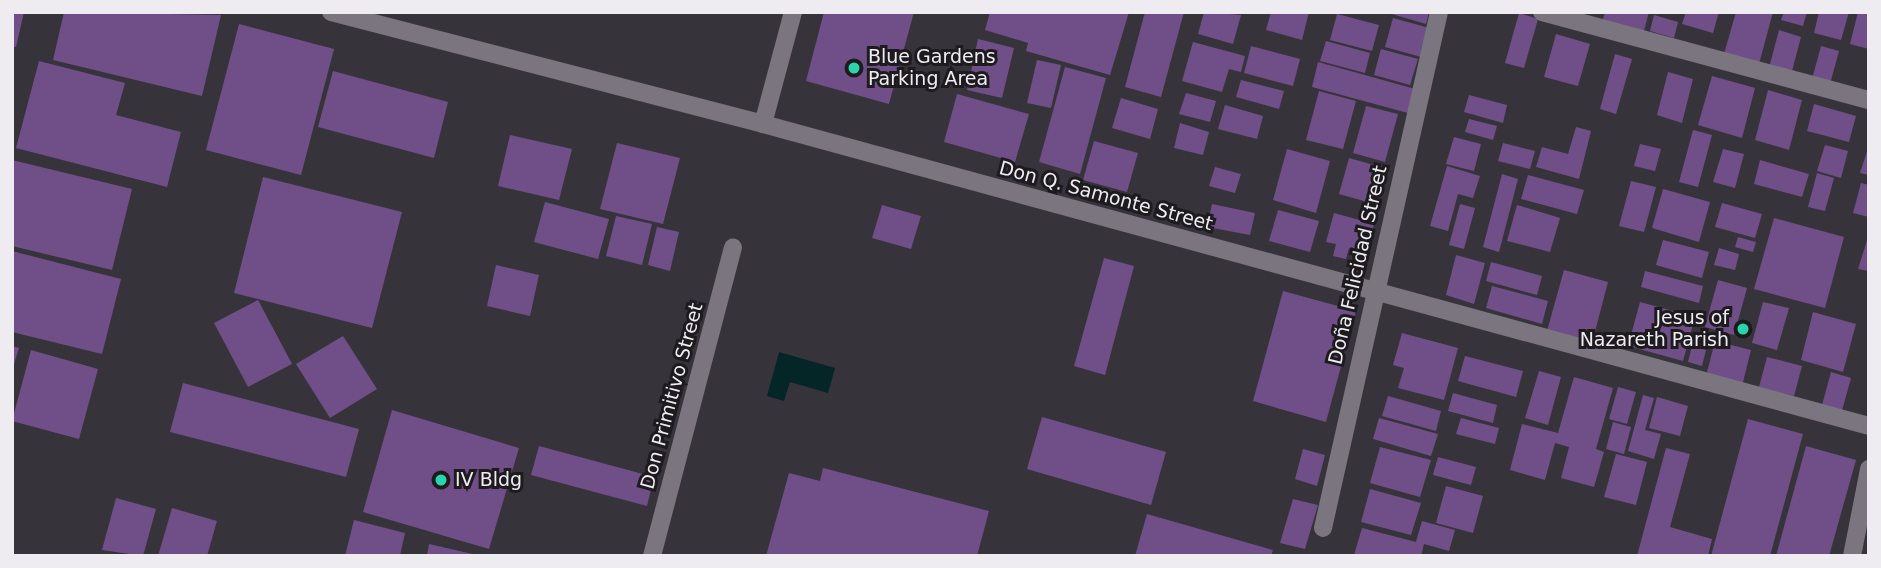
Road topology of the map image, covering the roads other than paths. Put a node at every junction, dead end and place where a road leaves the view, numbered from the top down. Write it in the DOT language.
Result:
graph roads {
  1 [pos="331,12"];
  2 [pos="793,12"];
  3 [pos="1439,12"];
  4 [pos="1542,12"];
  5 [pos="1869,100"];
  6 [pos="763,124"];
  7 [pos="733,247"];
  8 [pos="1372,292"];
  9 [pos="1869,426"];
  10 [pos="1869,469"];
  11 [pos="1322,528"];
  12 [pos="652,556"];
  13 [pos="1852,556"];
  1 -- 6 [label="street, Don Q. Samonte Street"];
  2 -- 6 [label="street"];
  3 -- 8 [label="street, Doña Felicidad Street"];
  4 -- 5 [label="street"];
  6 -- 8 [label="street, Don Q. Samonte Street"];
  7 -- 12 [label="street, Don Primitivo Street"];
  8 -- 9 [label="street, Don Q. Samonte Street"];
  8 -- 11 [label="street, Doña Felicidad Street"];
  10 -- 13 [label="street"];
}
